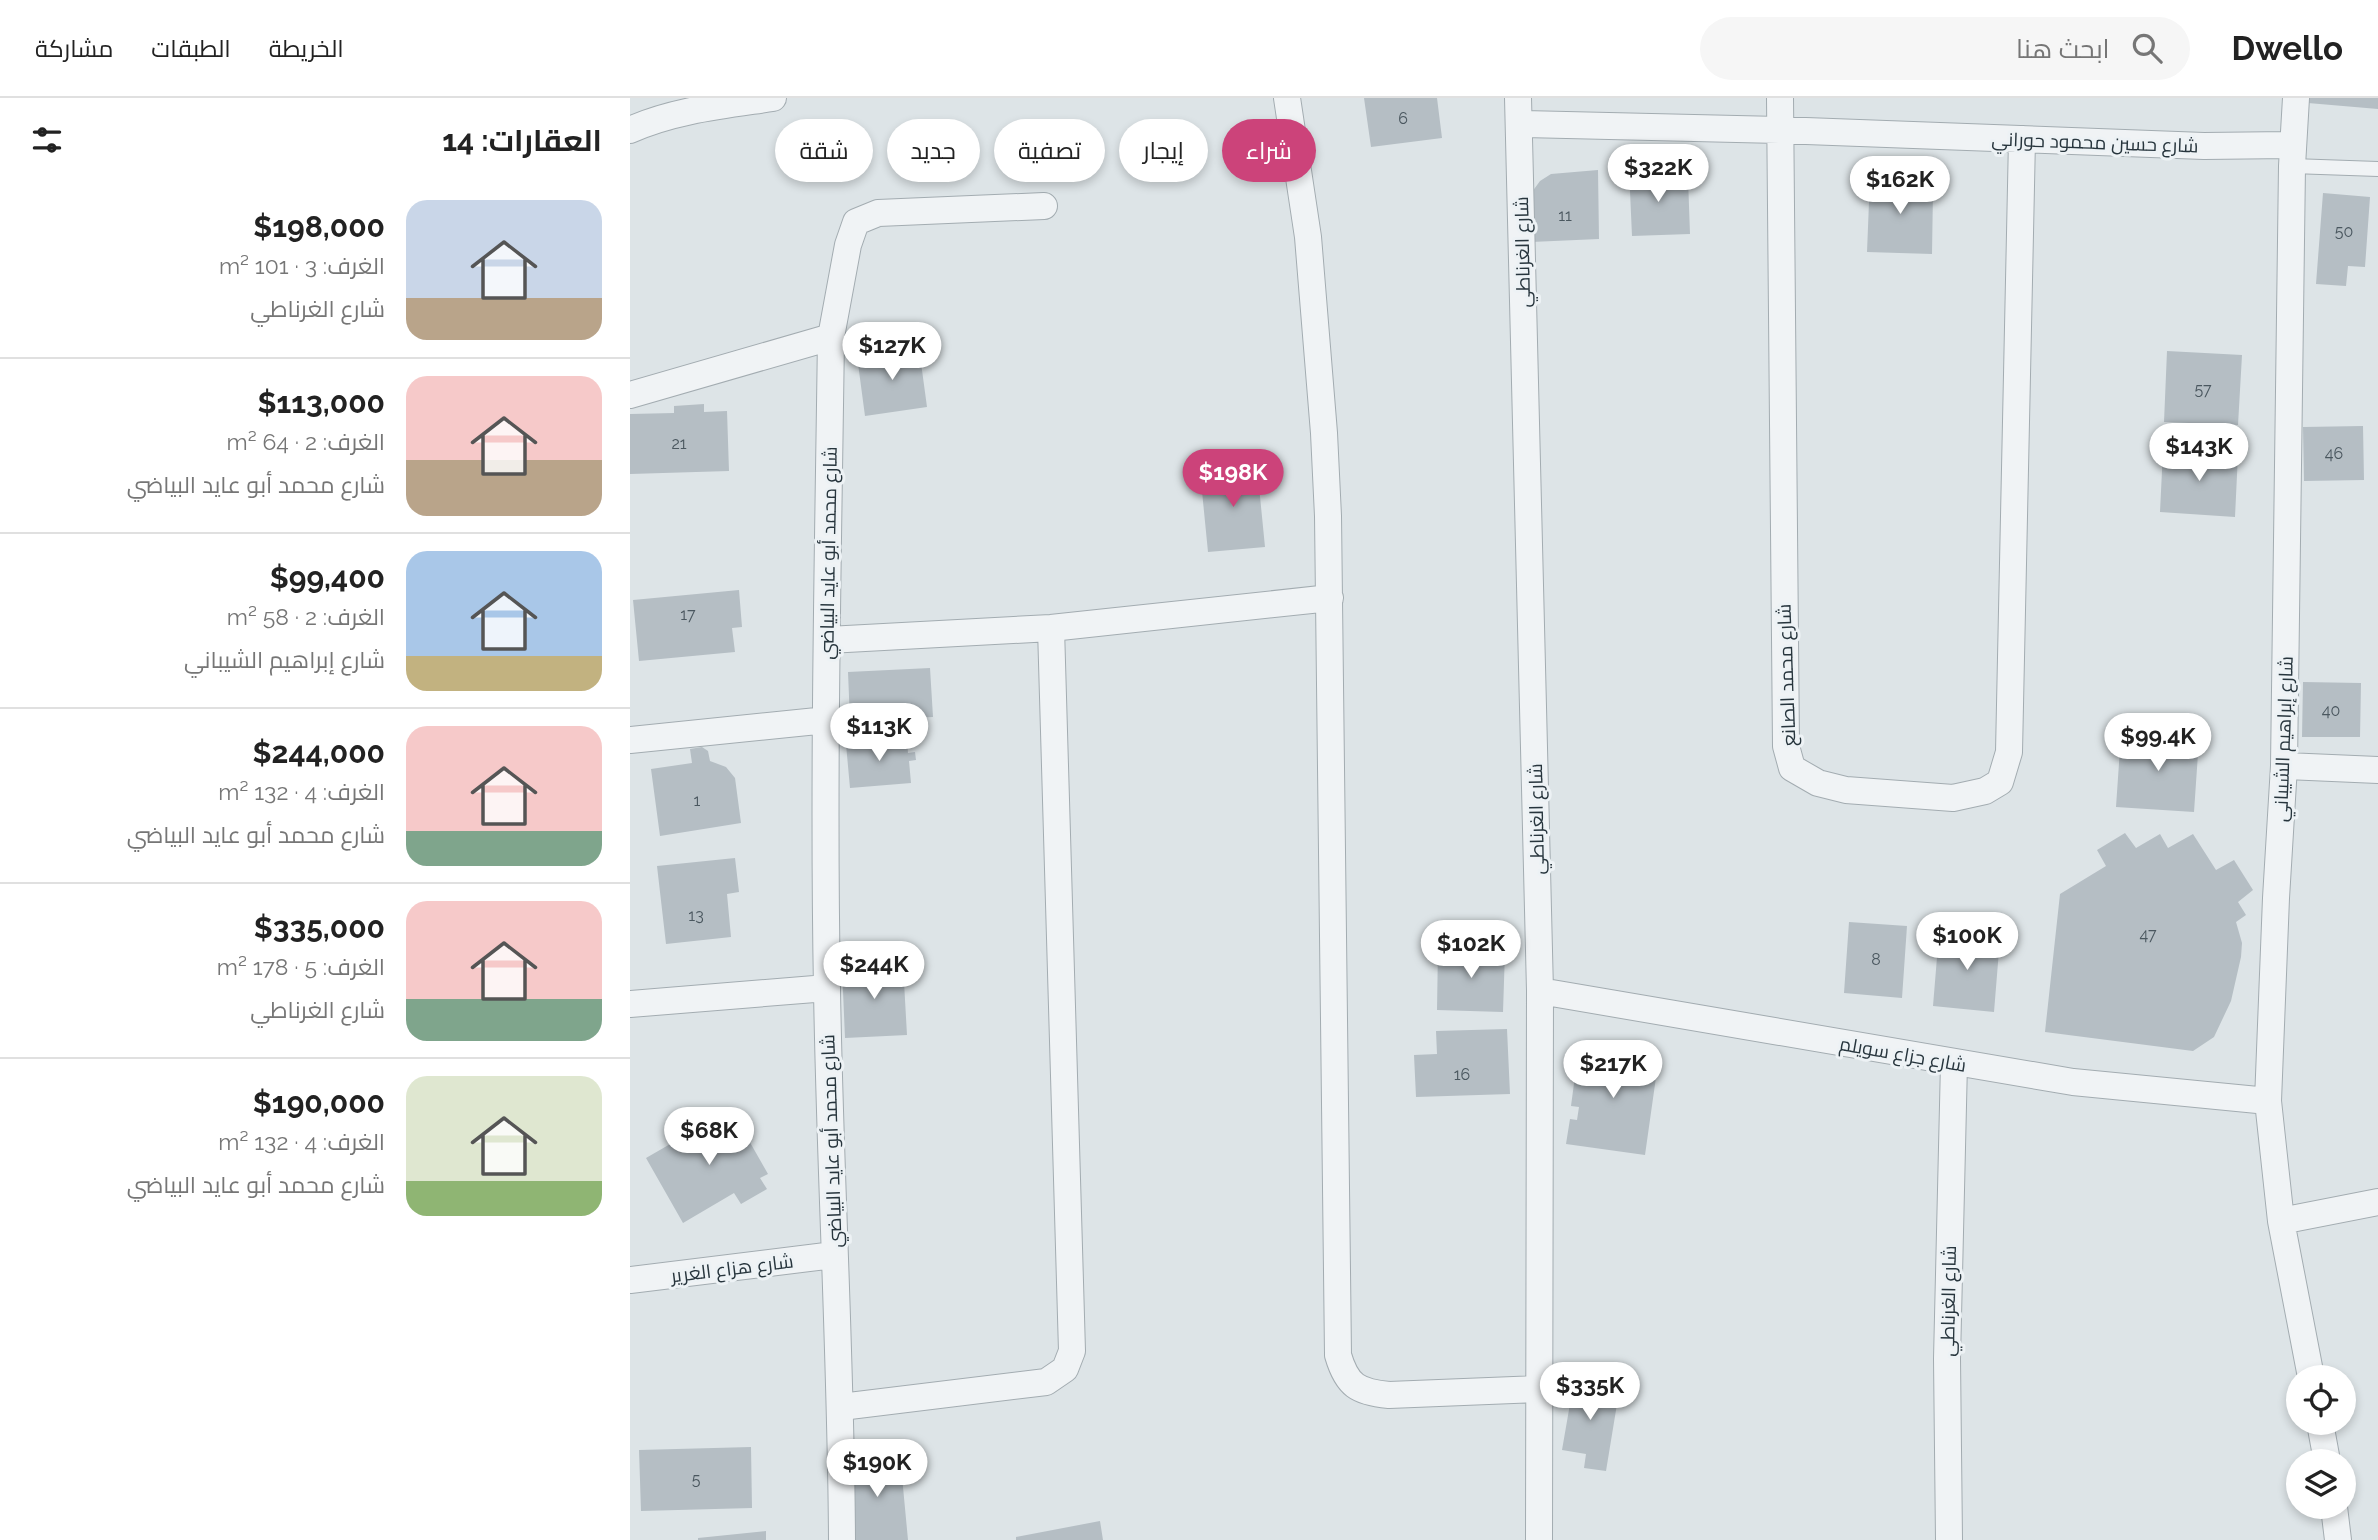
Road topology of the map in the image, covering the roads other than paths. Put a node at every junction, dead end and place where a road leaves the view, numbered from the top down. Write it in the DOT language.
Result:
graph roads {
  1 [pos="773,98"];
  2 [pos="1287,98"];
  3 [pos="1780,98"];
  4 [pos="2297,98"];
  5 [pos="1518,111"];
  6 [pos="630,130"];
  7 [pos="1779,130"];
  8 [pos="2022,139"];
  9 [pos="2293,156"];
  10 [pos="2378,169"];
  11 [pos="1044,206"];
  12 [pos="831,337"];
  13 [pos="630,395"];
  14 [pos="1330,598"];
  15 [pos="1051,628"];
  16 [pos="828,639"];
  17 [pos="827,720"];
  18 [pos="630,740"];
  19 [pos="2284,766"];
  20 [pos="2378,770"];
  21 [pos="827,988"];
  22 [pos="1540,991"];
  23 [pos="630,1004"];
  24 [pos="1954,1063"];
  25 [pos="2268,1101"];
  26 [pos="2378,1202"];
  27 [pos="2281,1221"];
  28 [pos="834,1255"];
  29 [pos="630,1280"];
  30 [pos="2309,1365"];
  31 [pos="1538,1389"];
  32 [pos="841,1407"];
  33 [pos="2335,1519"];
  34 [pos="1537,1539"];
  35 [pos="842,1540"];
  36 [pos="1949,1540"];
  37 [pos="2338,1540"];
  1 -- 6 [label="street"];
  2 -- 14 [label="street"];
  3 -- 7 [label="street, شارع محمد الصانع"];
  4 -- 9 [label="street, شارع إبراهيم الشيباني"];
  5 -- 7 [label="street, شارع حسين محمود حوراني"];
  5 -- 22 [label="street, شارع الغرناطي"];
  7 -- 8 [label="street, شارع حسين محمود حوراني"];
  7 -- 8 [label="street, شارع محمد الصانع"];
  8 -- 9 [label="street, شارع حسين محمود حوراني"];
  9 -- 10 [label="lane"];
  9 -- 19 [label="street, شارع إبراهيم الشيباني"];
  11 -- 12 [label="street, شارع محمد أبو عايد البياضي"];
  12 -- 13 [label="street"];
  12 -- 16 [label="street, شارع محمد أبو عايد البياضي"];
  14 -- 15 [label="street"];
  14 -- 31 [label="street"];
  15 -- 16 [label="street"];
  15 -- 32 [label="street"];
  16 -- 17 [label="street, شارع محمد أبو عايد البياضي"];
  17 -- 18 [label="street"];
  17 -- 21 [label="street, شارع محمد أبو عايد البياضي"];
  19 -- 20 [label="street"];
  19 -- 25 [label="street, شارع إبراهيم الشيباني"];
  21 -- 23 [label="street"];
  21 -- 28 [label="street, شارع محمد أبو عايد البياضي"];
  22 -- 24 [label="street, شارع جزاع سويلم"];
  22 -- 31 [label="street, شارع الغرناطي"];
  24 -- 25 [label="street, شارع جزاع سويلم"];
  24 -- 36 [label="street, شارع الغرناطي"];
  25 -- 27 [label="street, شارع إبراهيم الشيباني"];
  26 -- 27 [label="street"];
  27 -- 30 [label="street, شارع إبراهيم الشيباني"];
  28 -- 29 [label="street, شارع هزاع الغرير"];
  28 -- 32 [label="street, شارع محمد أبو عايد البياضي"];
  31 -- 34 [label="street, شارع الغرناطي"];
  32 -- 35 [label="street, شارع محمد أبو عايد البياضي"];
  33 -- 37 [label="street"];
}
